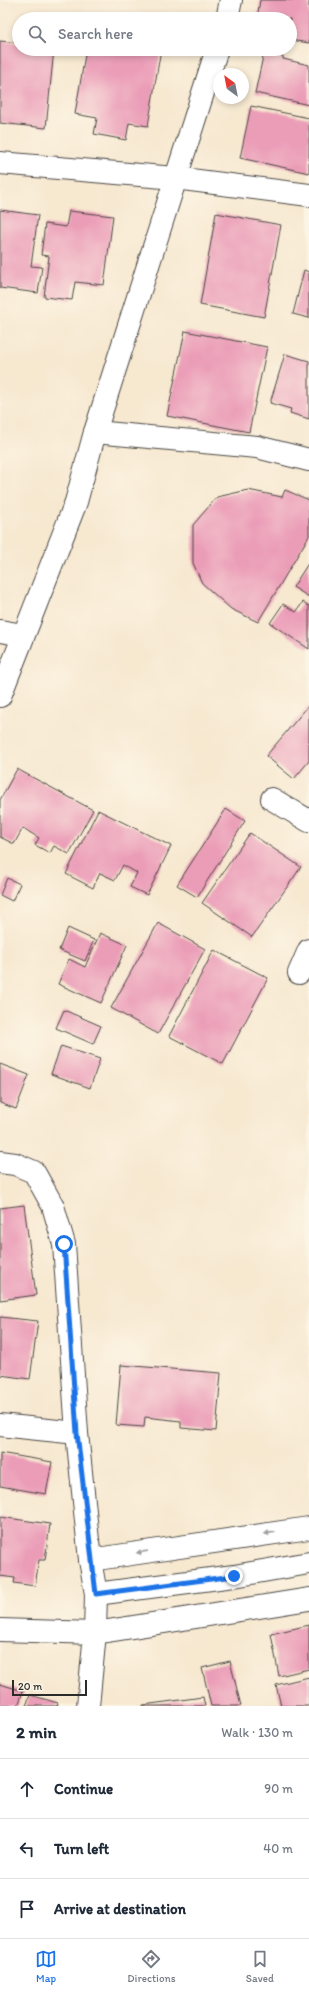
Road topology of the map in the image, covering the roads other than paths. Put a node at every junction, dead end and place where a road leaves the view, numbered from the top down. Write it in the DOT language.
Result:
graph roads {
  1 [pos="231,0"];
  2 [pos="228,12"];
  3 [pos="215,56"];
  4 [pos="0,163"];
  5 [pos="176,178"];
  6 [pos="309,195"];
  7 [pos="95,432"];
  8 [pos="309,460"];
  9 [pos="0,631"];
  10 [pos="23,635"];
  11 [pos="0,696"];
  12 [pos="272,799"];
  13 [pos="309,821"];
  14 [pos="309,950"];
  15 [pos="299,973"];
  16 [pos="0,1162"];
  17 [pos="0,1425"];
  18 [pos="77,1433"];
  19 [pos="309,1528"];
  20 [pos="90,1560"];
  21 [pos="309,1563"];
  22 [pos="96,1594"];
  23 [pos="309,1599"];
  24 [pos="0,1630"];
  25 [pos="95,1632"];
  26 [pos="88,1706"];
  1 -- 2 [label="street"];
  3 -- 5 [label="street"];
  4 -- 5 [label="street"];
  5 -- 6 [label="street"];
  5 -- 7 [label="street"];
  7 -- 8 [label="street"];
  7 -- 10 [label="street"];
  9 -- 10 [label="street"];
  10 -- 11 [label="street"];
  12 -- 13 [label="street"];
  14 -- 15 [label="street"];
  16 -- 18 [label="street"];
  17 -- 18 [label="street"];
  18 -- 20 [label="street"];
  19 -- 20 [label="street, one-way"];
  20 -- 22 [label="street"];
  21 -- 22 [label="street"];
  22 -- 25 [label="street"];
  23 -- 25 [label="street"];
  24 -- 25 [label="street"];
  25 -- 26 [label="street"];
}
